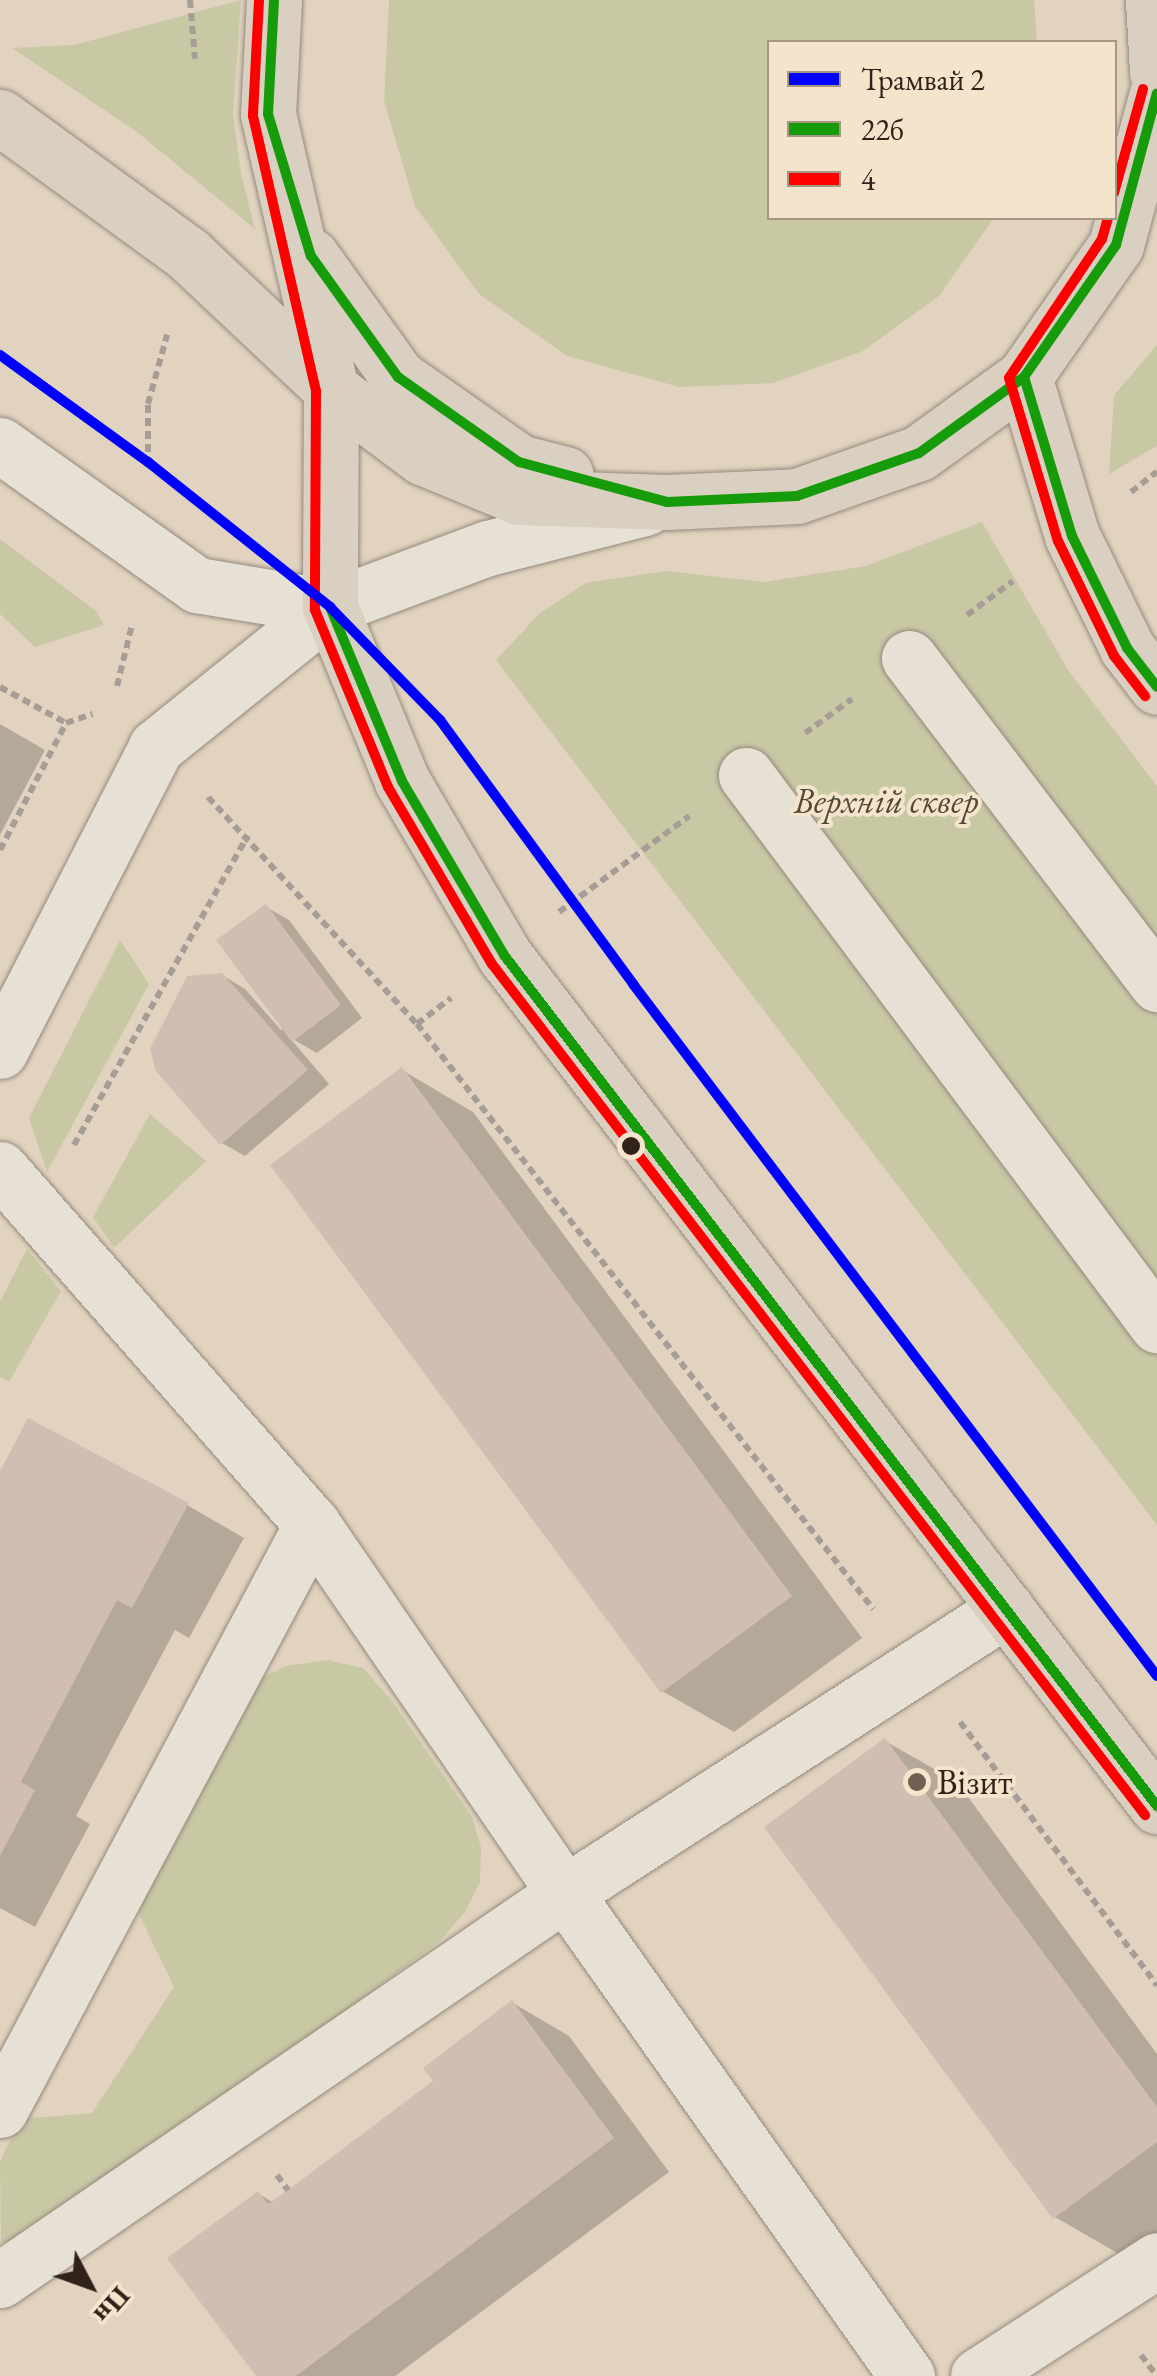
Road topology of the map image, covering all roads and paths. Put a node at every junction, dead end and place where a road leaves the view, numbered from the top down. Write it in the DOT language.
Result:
graph roads {
  1 [pos="274,0"];
  2 [pos="1153,0"];
  3 [pos="1157,72"];
  4 [pos="1157,93"];
  5 [pos="268,114"];
  6 [pos="0,116"];
  7 [pos="1024,376"];
  8 [pos="331,388"];
  9 [pos="0,445"];
  10 [pos="667,502"];
  11 [pos="330,607"];
  12 [pos="909,658"];
  13 [pos="1157,687"];
  14 [pos="0,688"];
  15 [pos="97,712"];
  16 [pos="66,723"];
  17 [pos="746,775"];
  18 [pos="248,835"];
  19 [pos="0,850"];
  20 [pos="1157,984"];
  21 [pos="417,1024"];
  22 [pos="3,1037"];
  23 [pos="0,1169"];
  24 [pos="38,1209"];
  25 [pos="1157,1325"];
  26 [pos="312,1524"];
  27 [pos="1006,1608"];
  28 [pos="917,1666"];
  29 [pos="1157,1806"];
  30 [pos="565,1892"];
  31 [pos="1157,1985"];
  32 [pos="0,2110"];
  33 [pos="1157,2260"];
  34 [pos="0,2280"];
  35 [pos="907,2376"];
  36 [pos="978,2376"];
  1 -- 5 [label="main road"];
  2 -- 3 [label="main road"];
  4 -- 7 [label="main road"];
  5 -- 8 [label="main road"];
  5 -- 10 [label="main road"];
  6 -- 8 [label="main road"];
  7 -- 10 [label="main road"];
  7 -- 13 [label="main road"];
  8 -- 10 [label="main road"];
  8 -- 11 [label="main road"];
  9 -- 11 [label="street"];
  10 -- 11 [label="street"];
  11 -- 22 [label="street"];
  11 -- 27 [label="main road"];
  12 -- 20 [label="street"];
  14 -- 16 [label="path"];
  15 -- 16 [label="path"];
  16 -- 19 [label="path"];
  17 -- 25 [label="street"];
  18 -- 24 [label="path"];
  21 -- 28 [label="path"];
  23 -- 24 [label="street"];
  24 -- 26 [label="street"];
  26 -- 30 [label="street"];
  26 -- 32 [label="street"];
  27 -- 28 [label="street"];
  27 -- 29 [label="main road"];
  28 -- 30 [label="street"];
  28 -- 31 [label="path"];
  30 -- 34 [label="street"];
  30 -- 35 [label="street"];
  33 -- 36 [label="street"];
}
